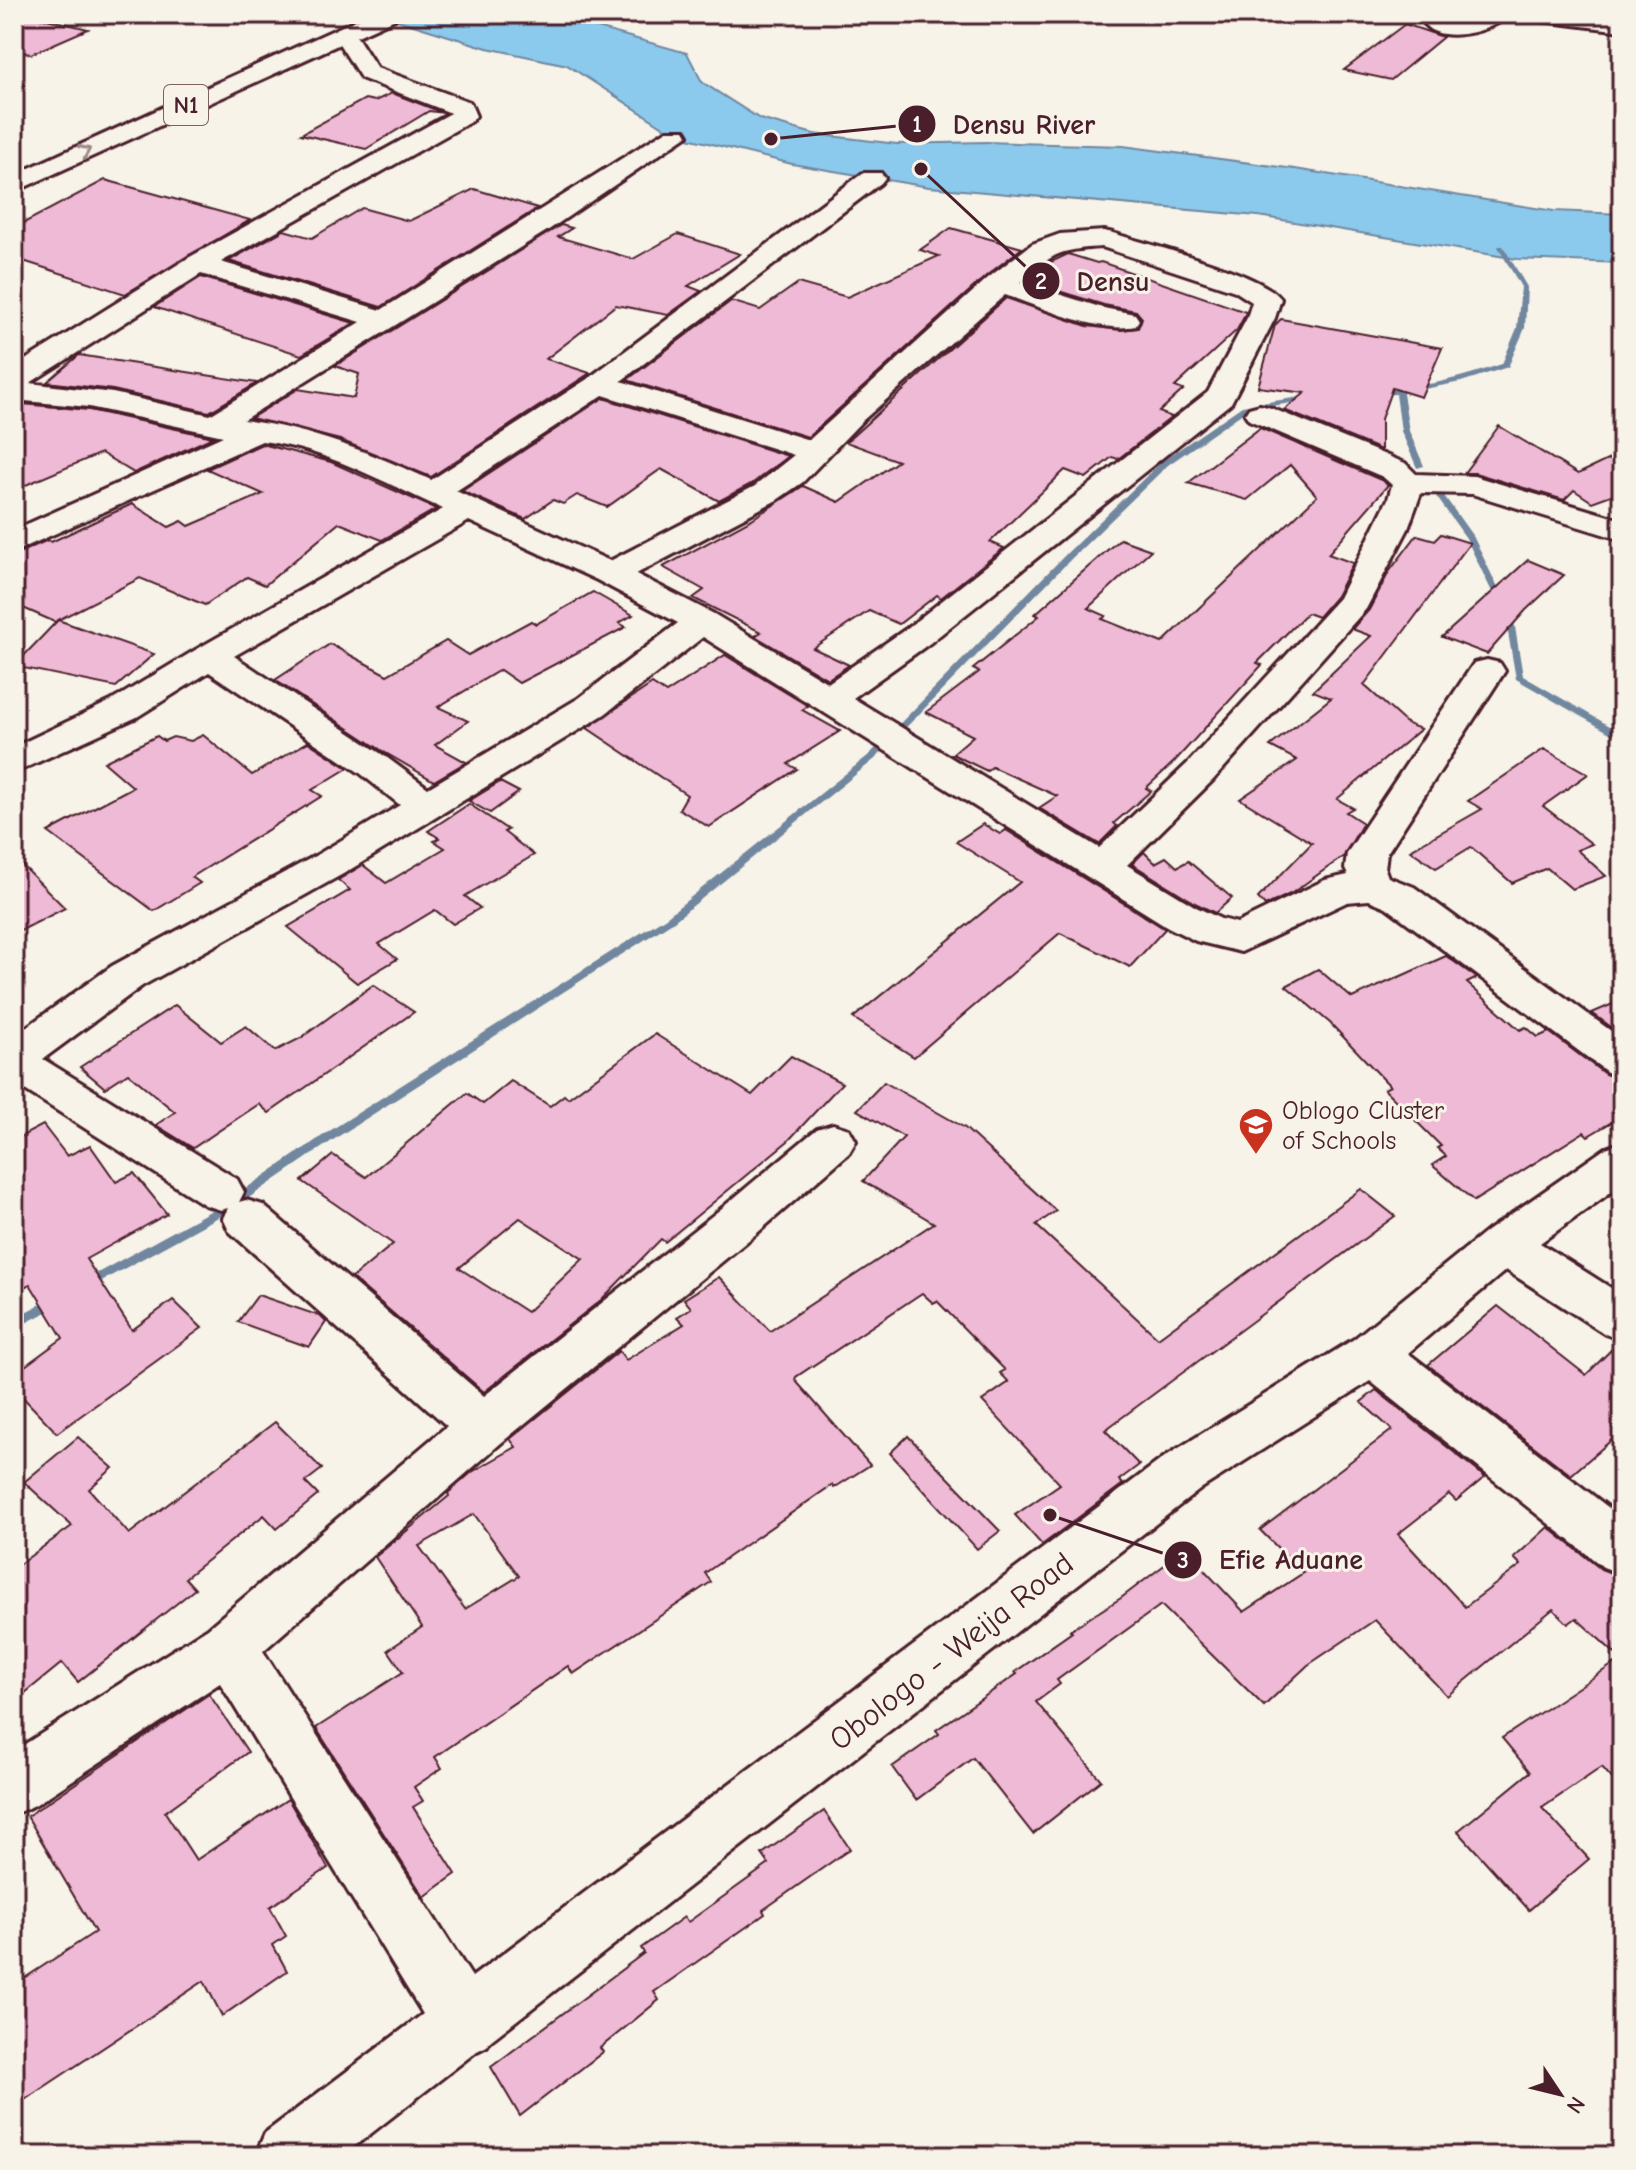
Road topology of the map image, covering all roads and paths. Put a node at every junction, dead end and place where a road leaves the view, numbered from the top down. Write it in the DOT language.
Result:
graph roads {
  1 [pos="387,14"];
  2 [pos="1498,14"];
  3 [pos="1542,14"];
  4 [pos="323,18"];
  5 [pos="1436,25"];
  6 [pos="1616,26"];
  7 [pos="295,30"];
  8 [pos="353,34"];
  9 [pos="676,135"];
  10 [pos="872,178"];
  11 [pos="14,184"];
  12 [pos="198,264"];
  13 [pos="998,284"];
  14 [pos="384,320"];
  15 [pos="1125,320"];
  16 [pos="14,381"];
  17 [pos="599,384"];
  18 [pos="14,391"];
  19 [pos="1260,414"];
  20 [pos="215,425"];
  21 [pos="259,431"];
  22 [pos="816,452"];
  23 [pos="1408,483"];
  24 [pos="433,492"];
  25 [pos="468,508"];
  26 [pos="1622,513"];
  27 [pos="1577,516"];
  28 [pos="1622,530"];
  29 [pos="14,542"];
  30 [pos="612,573"];
  31 [pos="702,621"];
  32 [pos="209,656"];
  33 [pos="1487,671"];
  34 [pos="829,699"];
  35 [pos="14,761"];
  36 [pos="427,807"];
  37 [pos="1102,867"];
  38 [pos="1372,886"];
  39 [pos="14,1060"];
  40 [pos="1622,1061"];
  41 [pos="833,1141"];
  42 [pos="1622,1160"];
  43 [pos="1504,1244"];
  44 [pos="1622,1320"];
  45 [pos="1372,1354"];
  46 [pos="483,1427"];
  47 [pos="1622,1550"];
  48 [pos="228,1646"];
  49 [pos="14,1785"];
  50 [pos="465,2024"];
  51 [pos="288,2156"];
  1 -- 8 [label="main road, N1"];
  2 -- 5 [label="main road"];
  3 -- 6 [label="main road"];
  4 -- 7 [label="main road"];
  11 -- 8 [label="main road, N1, one-way"];
  8 -- 12 [label="main road"];
  9 -- 14 [label="main road"];
  10 -- 17 [label="main road"];
  12 -- 14 [label="main road"];
  12 -- 16 [label="main road"];
  13 -- 15 [label="main road"];
  13 -- 22 [label="main road"];
  13 -- 34 [label="main road"];
  14 -- 20 [label="main road"];
  17 -- 22 [label="main road"];
  17 -- 24 [label="main road"];
  18 -- 20 [label="main road"];
  19 -- 23 [label="main road"];
  20 -- 21 [label="main road"];
  21 -- 24 [label="main road"];
  21 -- 29 [label="main road"];
  22 -- 30 [label="main road"];
  23 -- 27 [label="main road"];
  23 -- 37 [label="main road"];
  24 -- 25 [label="main road"];
  25 -- 30 [label="main road"];
  25 -- 32 [label="main road"];
  26 -- 27 [label="main road"];
  27 -- 28 [label="main road"];
  30 -- 31 [label="main road"];
  31 -- 34 [label="main road"];
  31 -- 36 [label="main road"];
  32 -- 35 [label="main road"];
  32 -- 36 [label="main road"];
  33 -- 38 [label="main road"];
  34 -- 37 [label="main road"];
  36 -- 39 [label="main road"];
  37 -- 38 [label="main road"];
  38 -- 40 [label="main road"];
  39 -- 46 [label="main road"];
  41 -- 46 [label="main road"];
  42 -- 43 [label="main road, Obologo - Weija Road"];
  43 -- 44 [label="main road"];
  43 -- 45 [label="main road, Obologo - Weija Road"];
  45 -- 47 [label="main road"];
  45 -- 50 [label="main road, Obologo - Weija Road"];
  46 -- 48 [label="main road"];
  48 -- 49 [label="main road"];
  48 -- 50 [label="main road"];
  50 -- 51 [label="main road, Obologo - Weija Road"];
}
